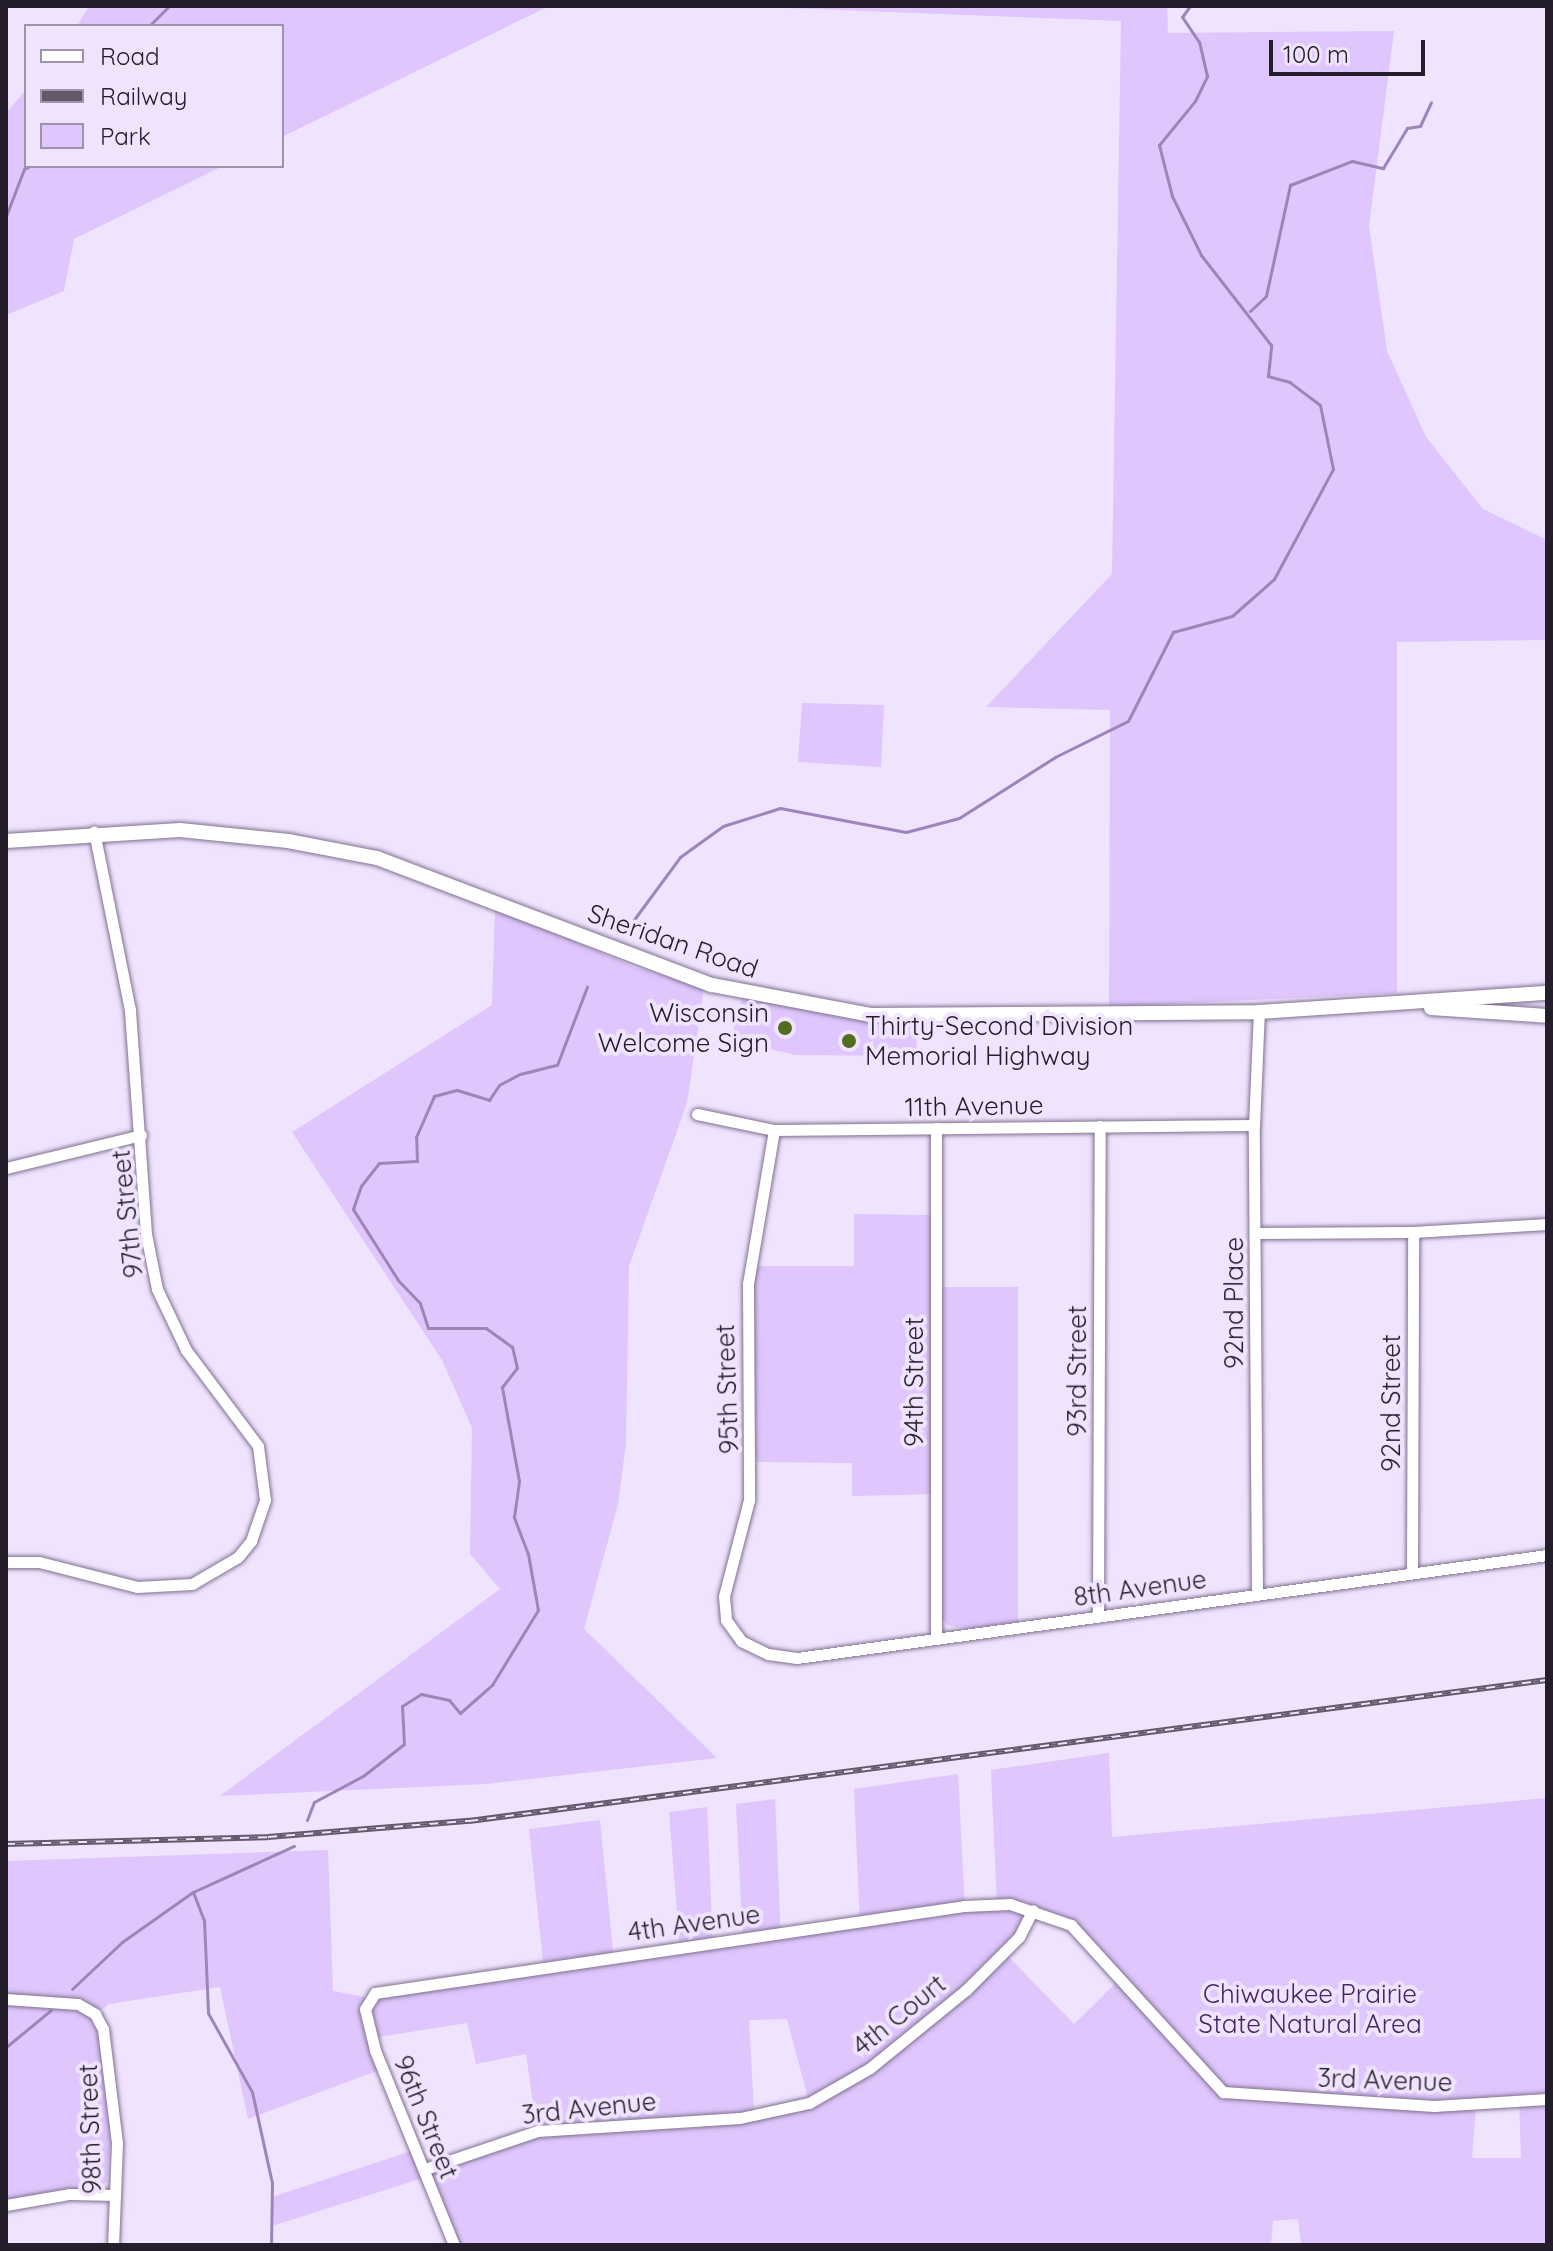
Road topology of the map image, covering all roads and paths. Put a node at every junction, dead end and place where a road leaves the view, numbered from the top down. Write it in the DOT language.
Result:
graph roads {
  1 [pos="94,832"];
  2 [pos="6,841"];
  3 [pos="1547,993"];
  4 [pos="1387,1004"];
  5 [pos="1259,1012"];
  6 [pos="1547,1016"];
  7 [pos="697,1114"];
  8 [pos="1254,1125"];
  9 [pos="1100,1126"];
  10 [pos="936,1128"];
  11 [pos="774,1130"];
  12 [pos="141,1135"];
  13 [pos="6,1168"];
  14 [pos="1547,1224"];
  15 [pos="1413,1232"];
  16 [pos="1256,1233"];
  17 [pos="1547,1555"];
  18 [pos="6,1562"];
  19 [pos="1412,1573"];
  20 [pos="1257,1595"];
  21 [pos="1098,1616"];
  22 [pos="936,1636"];
  23 [pos="741,1641"];
  24 [pos="1033,1910"];
  25 [pos="6,1999"];
  26 [pos="366,2004"];
  27 [pos="1547,2099"];
  28 [pos="762,2115"];
  29 [pos="425,2169"];
  30 [pos="115,2195"];
  31 [pos="6,2205"];
  32 [pos="113,2245"];
  33 [pos="454,2245"];
  1 -- 2 [label="main road, Sheridan Road"];
  1 -- 5 [label="main road, Sheridan Road"];
  1 -- 12 [label="street, 97th Street"];
  3 -- 4 [label="main road, Sheridan Road"];
  4 -- 5 [label="main road, Sheridan Road"];
  4 -- 6 [label="main road, Sheridan Road"];
  5 -- 8 [label="street, 92nd Place"];
  7 -- 11 [label="street, 11th Avenue"];
  8 -- 9 [label="street, 11th Avenue"];
  8 -- 16 [label="street, 92nd Place"];
  9 -- 10 [label="street, 11th Avenue"];
  9 -- 21 [label="street, 93rd Street"];
  10 -- 11 [label="street, 11th Avenue"];
  10 -- 22 [label="street, 94th Street"];
  11 -- 23 [label="street, 95th Street"];
  12 -- 13 [label="street"];
  12 -- 18 [label="street, 97th Street"];
  14 -- 15 [label="street"];
  15 -- 16 [label="street"];
  15 -- 19 [label="street, 92nd Street"];
  16 -- 20 [label="street, 92nd Place"];
  17 -- 19 [label="street, 8th Avenue"];
  19 -- 20 [label="street, 8th Avenue"];
  20 -- 21 [label="street, 8th Avenue"];
  21 -- 22 [label="street, 8th Avenue"];
  22 -- 23 [label="street, 8th Avenue"];
  24 -- 26 [label="street, 4th Avenue"];
  24 -- 27 [label="street, 3rd Avenue"];
  24 -- 28 [label="street, 4th Court"];
  25 -- 30 [label="street, 98th Street"];
  26 -- 29 [label="street, 96th Street"];
  28 -- 29 [label="street, 3rd Avenue"];
  29 -- 33 [label="street, 96th Street"];
  30 -- 31 [label="street"];
  30 -- 32 [label="street, 98th Street"];
}
